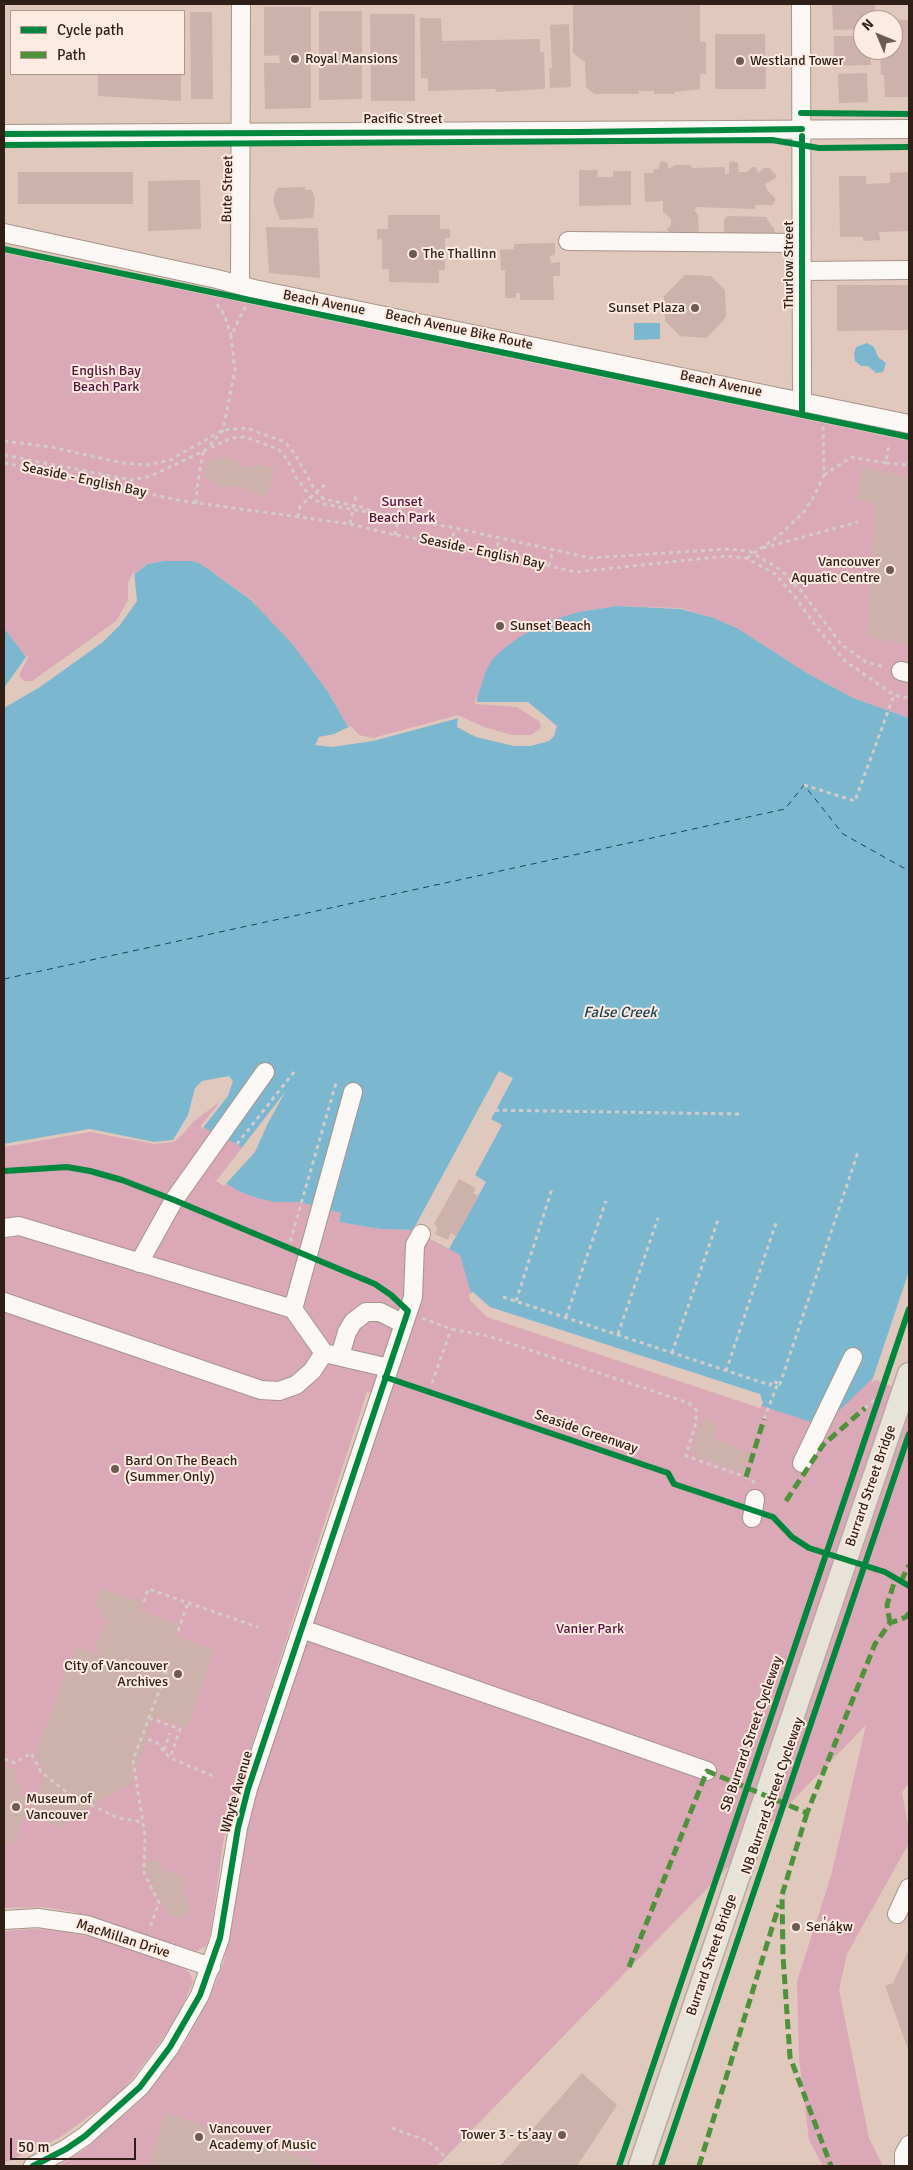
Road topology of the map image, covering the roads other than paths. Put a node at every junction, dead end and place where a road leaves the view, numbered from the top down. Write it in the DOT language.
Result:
graph roads {
  1 [pos="241,4"];
  2 [pos="801,4"];
  3 [pos="802,129"];
  4 [pos="909,129"];
  5 [pos="242,132"];
  6 [pos="4,134"];
  7 [pos="4,234"];
  8 [pos="568,241"];
  9 [pos="802,243"];
  10 [pos="909,270"];
  11 [pos="802,271"];
  12 [pos="243,296"];
  13 [pos="802,407"];
  14 [pos="909,424"];
  15 [pos="265,1072"];
  16 [pos="353,1092"];
  17 [pos="4,1228"];
  18 [pos="421,1234"];
  19 [pos="139,1263"];
  20 [pos="4,1302"];
  21 [pos="292,1309"];
  22 [pos="406,1317"];
  23 [pos="332,1354"];
  24 [pos="853,1357"];
  25 [pos="389,1368"];
  26 [pos="909,1374"];
  27 [pos="802,1463"];
  28 [pos="756,1493"];
  29 [pos="752,1518"];
  30 [pos="302,1629"];
  31 [pos="707,1771"];
  32 [pos="909,1888"];
  33 [pos="897,1914"];
  34 [pos="4,1920"];
  35 [pos="211,1967"];
  36 [pos="909,2145"];
  37 [pos="33,2166"];
  38 [pos="640,2166"];
  39 [pos="904,2166"];
  1 -- 5 [label="street, Bute Street"];
  2 -- 3 [label="street, Thurlow Street"];
  3 -- 4 [label="street, Pacific Street"];
  3 -- 5 [label="street, Pacific Street"];
  3 -- 9 [label="street, Thurlow Street"];
  5 -- 6 [label="street, Pacific Street"];
  5 -- 12 [label="street, Bute Street"];
  7 -- 12 [label="street, Beach Avenue"];
  8 -- 9 [label="street"];
  9 -- 11 [label="street, Thurlow Street"];
  10 -- 11 [label="street"];
  11 -- 13 [label="street, Thurlow Street"];
  12 -- 13 [label="street, Beach Avenue"];
  13 -- 14 [label="street, Beach Avenue"];
  15 -- 19 [label="street"];
  16 -- 21 [label="street"];
  17 -- 19 [label="street"];
  18 -- 22 [label="street, Whyte Avenue"];
  19 -- 21 [label="street"];
  20 -- 23 [label="street"];
  21 -- 23 [label="street"];
  22 -- 23 [label="street"];
  22 -- 25 [label="street, Whyte Avenue"];
  23 -- 25 [label="street"];
  24 -- 27 [label="street"];
  25 -- 30 [label="street, Whyte Avenue"];
  26 -- 38 [label="main road, Burrard Street Bridge"];
  28 -- 29 [label="street"];
  30 -- 31 [label="street"];
  30 -- 35 [label="street, Whyte Avenue"];
  32 -- 33 [label="street"];
  34 -- 35 [label="street, MacMillan Drive"];
  35 -- 37 [label="street, Whyte Avenue"];
  36 -- 39 [label="street"];
}
